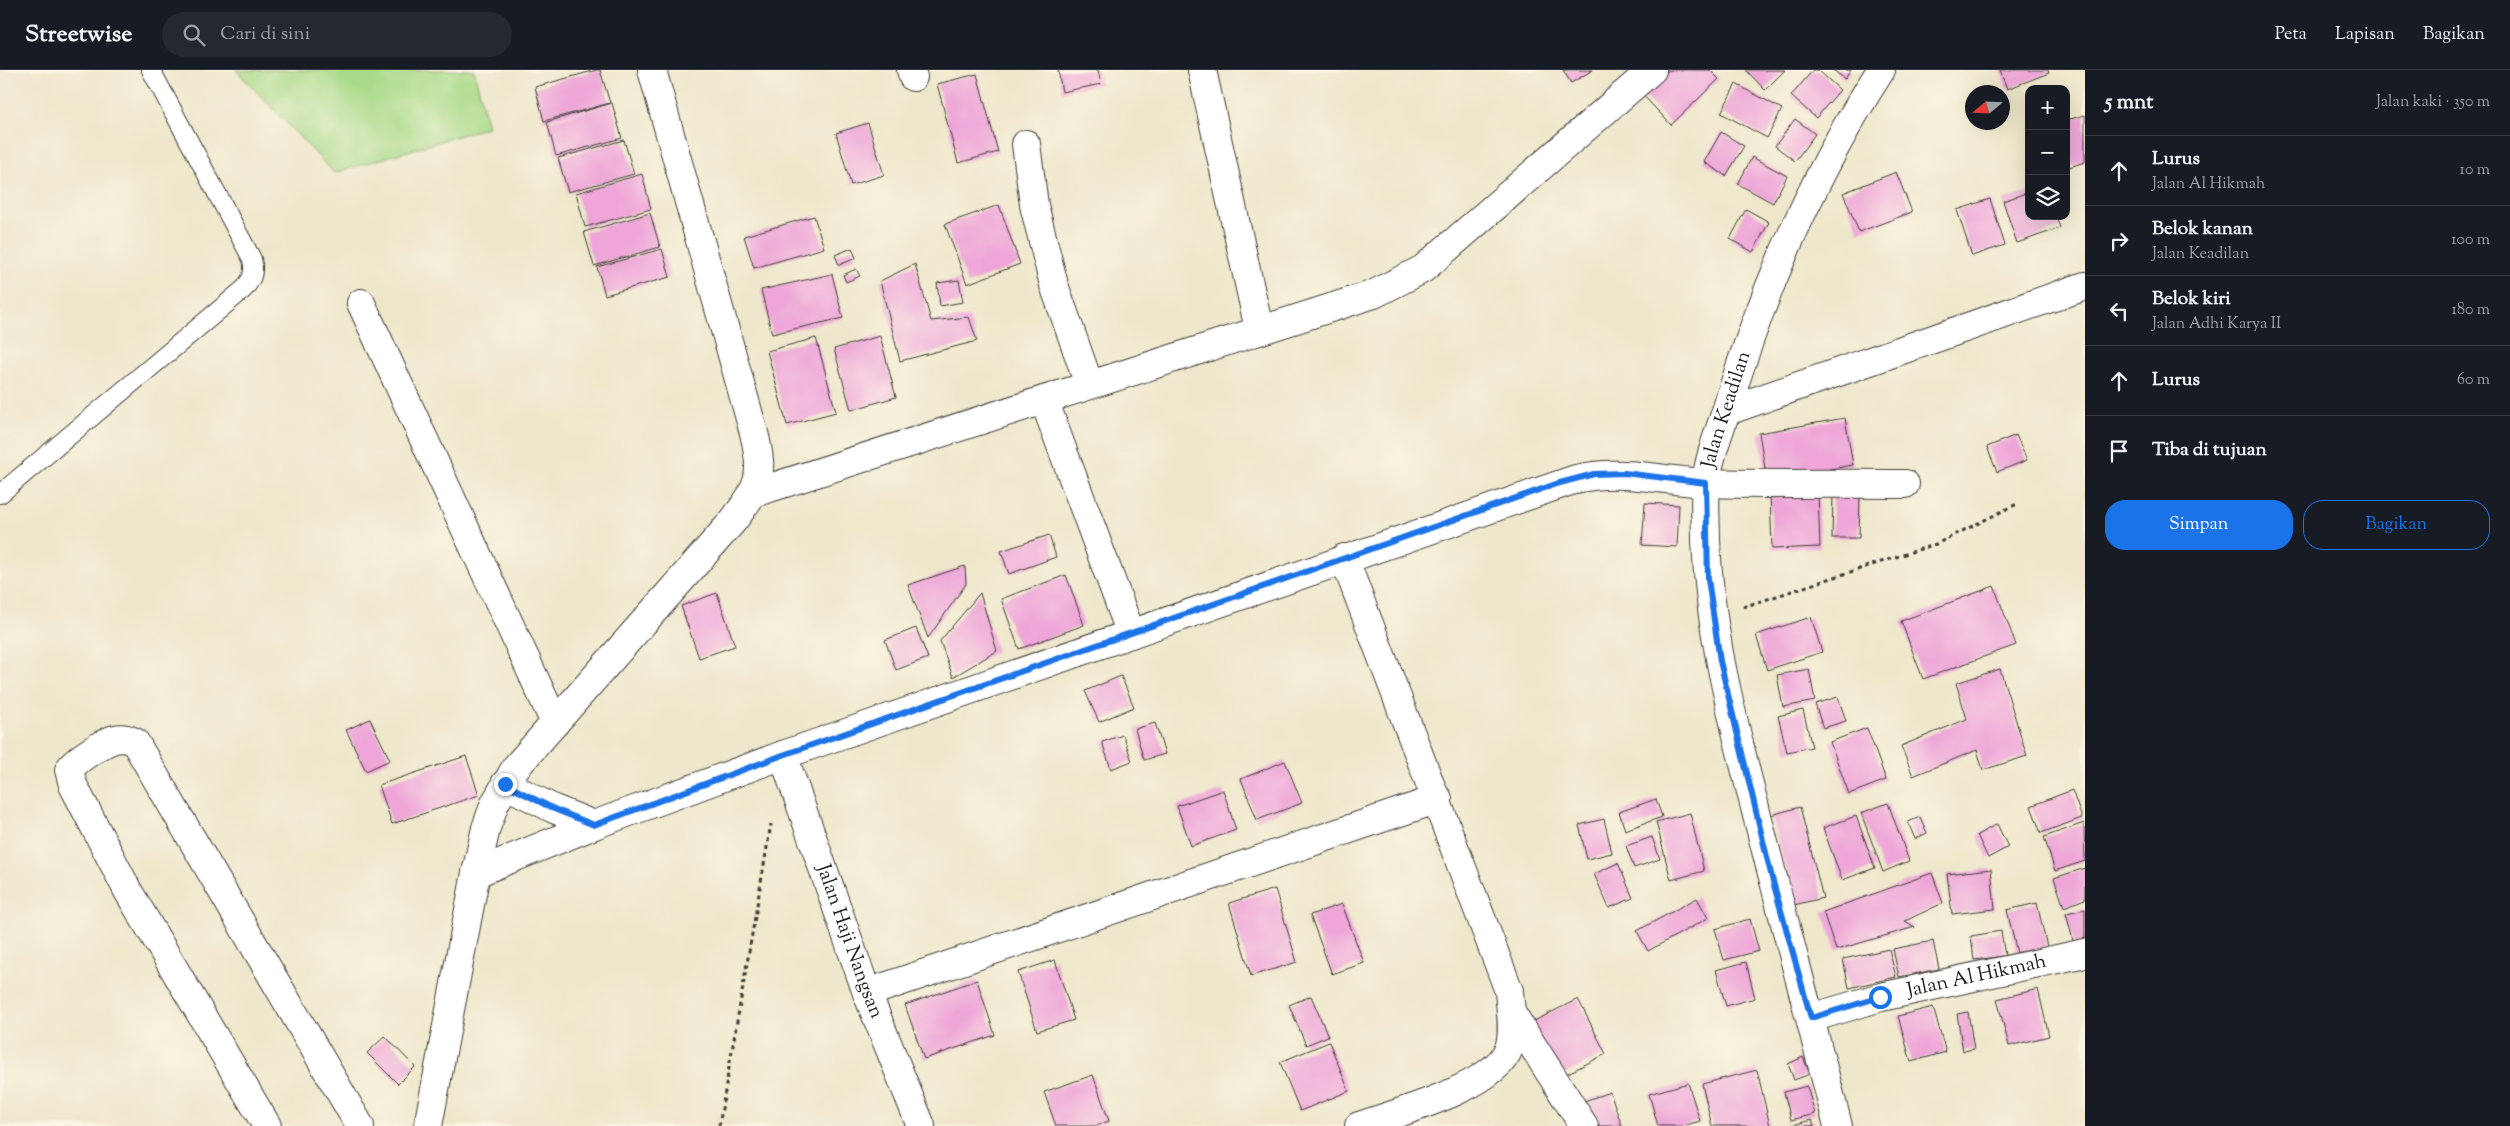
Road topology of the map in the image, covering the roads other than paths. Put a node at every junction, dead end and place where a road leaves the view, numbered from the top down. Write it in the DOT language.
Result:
graph roads {
  1 [pos="151,70"];
  2 [pos="652,70"];
  3 [pos="1202,70"];
  4 [pos="1652,70"];
  5 [pos="1881,70"];
  6 [pos="1026,144"];
  7 [pos="2085,286"];
  8 [pos="361,303"];
  9 [pos="1259,329"];
  10 [pos="1089,384"];
  11 [pos="1044,400"];
  12 [pos="1727,410"];
  13 [pos="1706,483"];
  14 [pos="1905,484"];
  15 [pos="754,493"];
  16 [pos="0,494"];
  17 [pos="1344,558"];
  18 [pos="1131,634"];
  19 [pos="555,723"];
  20 [pos="783,755"];
  21 [pos="505,784"];
  22 [pos="1438,799"];
  23 [pos="594,825"];
  24 [pos="476,872"];
  25 [pos="2085,953"];
  26 [pos="867,993"];
  27 [pos="1510,1012"];
  28 [pos="1811,1018"];
  29 [pos="267,1126"];
  30 [pos="360,1126"];
  31 [pos="428,1126"];
  32 [pos="921,1126"];
  33 [pos="1359,1126"];
  34 [pos="1584,1126"];
  35 [pos="1838,1126"];
  1 -- 16 [label="lane"];
  2 -- 15 [label="street"];
  3 -- 9 [label="street"];
  4 -- 9 [label="street"];
  5 -- 12 [label="street, Jalan Keadilan"];
  6 -- 10 [label="street"];
  7 -- 12 [label="street"];
  8 -- 19 [label="street"];
  9 -- 10 [label="street"];
  10 -- 11 [label="street"];
  11 -- 15 [label="street"];
  11 -- 18 [label="street"];
  12 -- 13 [label="street, Jalan Keadilan"];
  13 -- 14 [label="street"];
  13 -- 17 [label="street"];
  13 -- 28 [label="street, Jalan Keadilan"];
  15 -- 19 [label="street"];
  17 -- 18 [label="street"];
  17 -- 22 [label="street"];
  18 -- 20 [label="street"];
  19 -- 21 [label="street"];
  20 -- 23 [label="street"];
  20 -- 26 [label="street, Jalan Haji Nangsan"];
  21 -- 23 [label="street"];
  21 -- 24 [label="street"];
  22 -- 26 [label="street"];
  22 -- 27 [label="street"];
  23 -- 24 [label="street"];
  24 -- 31 [label="street"];
  25 -- 28 [label="street, Jalan Al Hikmah"];
  26 -- 32 [label="street, Jalan Haji Nangsan"];
  27 -- 33 [label="street"];
  27 -- 34 [label="street"];
  28 -- 35 [label="street, Jalan Keadilan"];
  29 -- 30 [label="street"];
}
